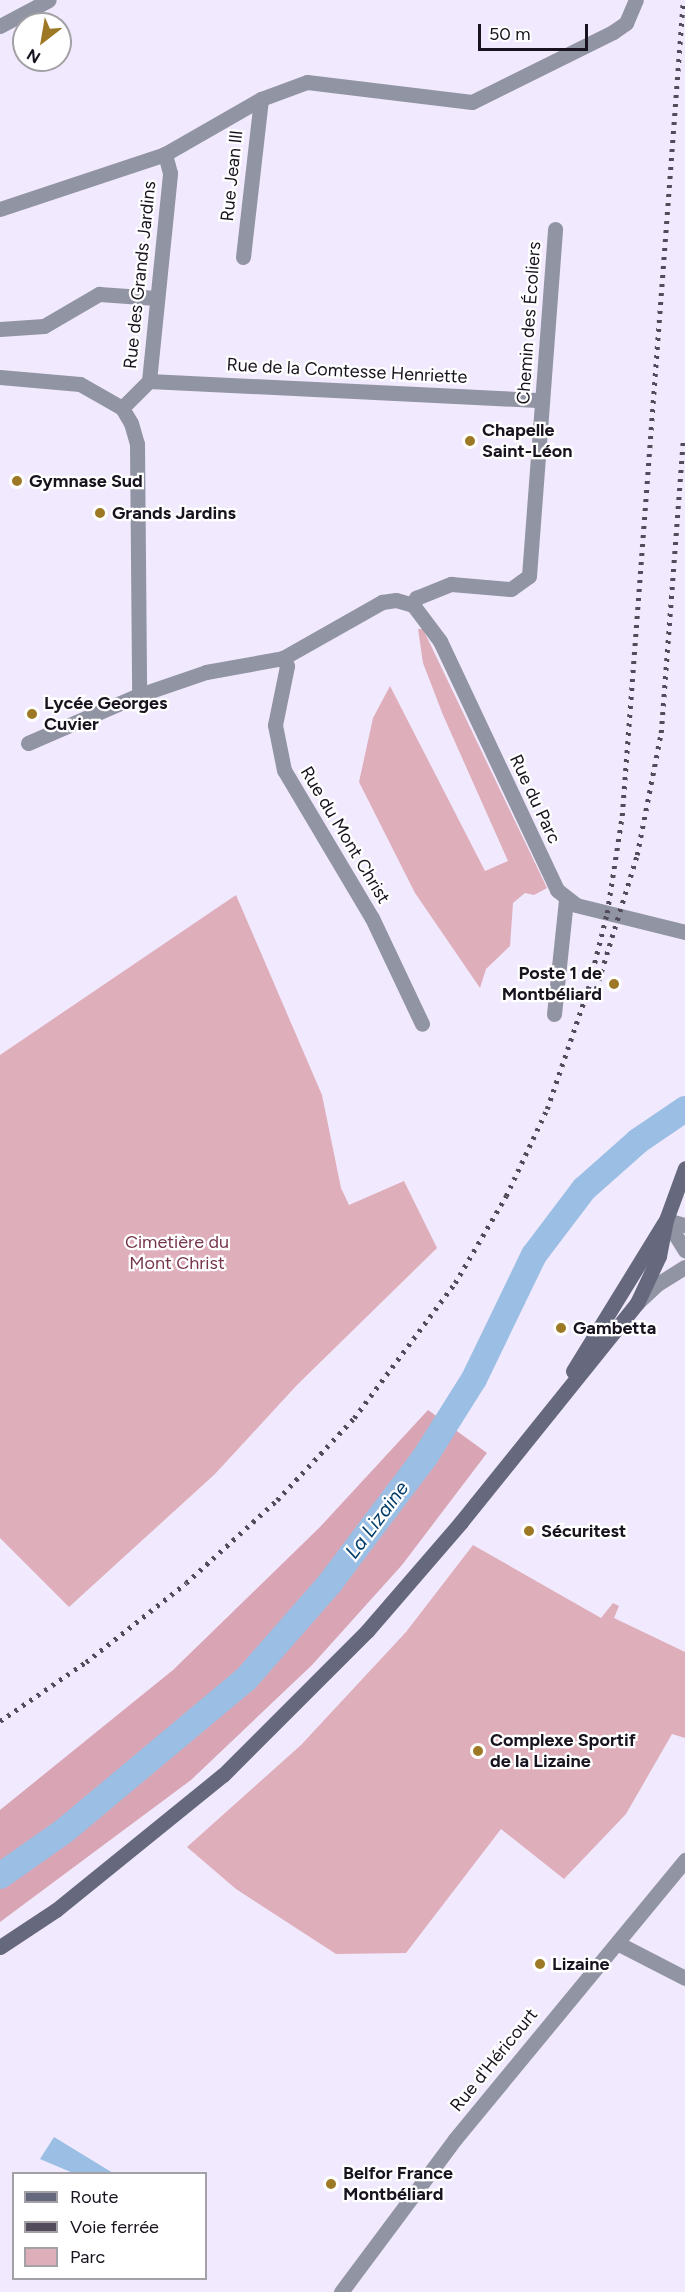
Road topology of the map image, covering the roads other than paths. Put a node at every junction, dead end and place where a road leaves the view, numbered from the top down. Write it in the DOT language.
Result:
graph roads {
  1 [pos="49,0"];
  2 [pos="636,0"];
  3 [pos="0,26"];
  4 [pos="261,99"];
  5 [pos="165,154"];
  6 [pos="0,209"];
  7 [pos="555,229"];
  8 [pos="243,257"];
  9 [pos="156,298"];
  10 [pos="0,329"];
  11 [pos="0,377"];
  12 [pos="149,381"];
  13 [pos="542,400"];
  14 [pos="122,408"];
  15 [pos="413,605"];
  16 [pos="284,658"];
  17 [pos="139,695"];
  18 [pos="28,743"];
  19 [pos="566,899"];
  20 [pos="685,932"];
  21 [pos="554,1014"];
  22 [pos="422,1024"];
  23 [pos="685,1168"];
  24 [pos="683,1189"];
  25 [pos="666,1220"];
  26 [pos="685,1225"];
  27 [pos="685,1250"];
  28 [pos="685,1267"];
  29 [pos="637,1303"];
  30 [pos="555,1400"];
  31 [pos="685,1860"];
  32 [pos="619,1944"];
  33 [pos="0,1947"];
  34 [pos="685,1978"];
  35 [pos="341,2292"];
  1 -- 3 [label="street"];
  2 -- 4 [label="street"];
  4 -- 5 [label="street"];
  4 -- 8 [label="street, Rue Jean Ill"];
  5 -- 6 [label="street"];
  5 -- 9 [label="street, Rue des Grands Jardins"];
  7 -- 13 [label="street, Chemin des Écoliers"];
  9 -- 10 [label="street"];
  9 -- 12 [label="street, Rue des Grands Jardins"];
  11 -- 14 [label="street"];
  12 -- 13 [label="street, Rue de la Comtesse Henriette"];
  12 -- 14 [label="street, Rue des Grands Jardins"];
  13 -- 15 [label="street, Chemin des Écoliers"];
  14 -- 17 [label="street"];
  15 -- 16 [label="street"];
  15 -- 19 [label="street, Rue du Parc"];
  16 -- 17 [label="street"];
  16 -- 22 [label="street, Rue du Mont Christ"];
  17 -- 18 [label="street"];
  19 -- 20 [label="street"];
  19 -- 21 [label="street"];
  23 -- 24 [label="main road"];
  24 -- 25 [label="main road"];
  25 -- 26 [label="street"];
  25 -- 27 [label="street"];
  25 -- 29 [label="main road"];
  25 -- 30 [label="main road"];
  28 -- 29 [label="street"];
  29 -- 30 [label="main road"];
  30 -- 33 [label="main road"];
  31 -- 32 [label="street, Rue d'Héricourt"];
  32 -- 34 [label="street"];
  32 -- 35 [label="street, Rue d'Héricourt"];
}
